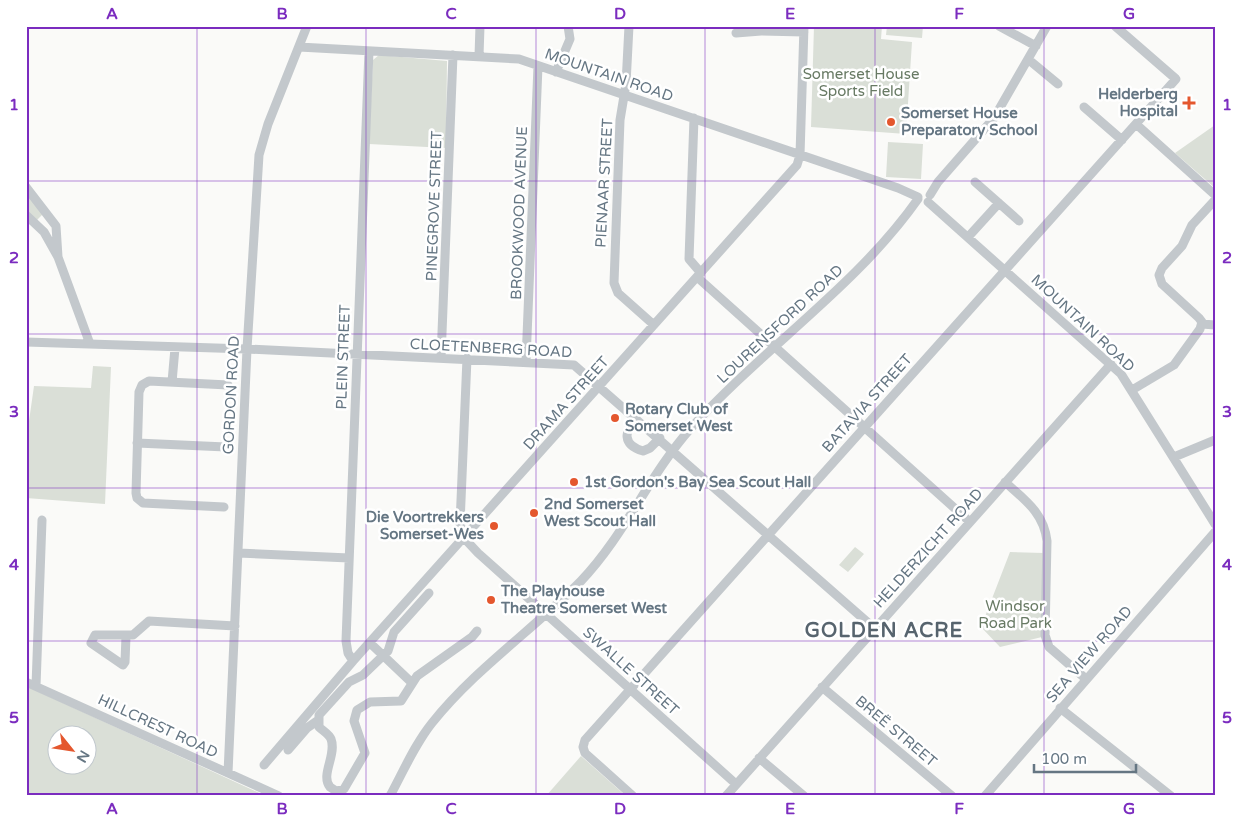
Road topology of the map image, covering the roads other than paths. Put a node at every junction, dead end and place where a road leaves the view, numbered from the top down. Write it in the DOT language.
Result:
graph roads {
  1 [pos="307,26"];
  2 [pos="480,26"];
  3 [pos="568,26"];
  4 [pos="629,26"];
  5 [pos="999,26"];
  6 [pos="1047,26"];
  7 [pos="1115,26"];
  8 [pos="804,29"];
  9 [pos="736,34"];
  10 [pos="299,46"];
  11 [pos="1036,46"];
  12 [pos="369,51"];
  13 [pos="454,55"];
  14 [pos="479,56"];
  15 [pos="1028,60"];
  16 [pos="538,66"];
  17 [pos="556,72"];
  18 [pos="1058,84"];
  19 [pos="625,95"];
  20 [pos="1084,107"];
  21 [pos="694,118"];
  22 [pos="1136,124"];
  23 [pos="1122,140"];
  24 [pos="800,154"];
  25 [pos="975,182"];
  26 [pos="26,187"];
  27 [pos="898,188"];
  28 [pos="908,192"];
  29 [pos="1215,195"];
  30 [pos="924,197"];
  31 [pos="1215,200"];
  32 [pos="999,203"];
  33 [pos="26,215"];
  34 [pos="907,216"];
  35 [pos="1018,221"];
  36 [pos="969,236"];
  37 [pos="58,257"];
  38 [pos="1005,269"];
  39 [pos="699,275"];
  40 [pos="1202,324"];
  41 [pos="1215,324"];
  42 [pos="654,325"];
  43 [pos="26,342"];
  44 [pos="90,344"];
  45 [pos="774,346"];
  46 [pos="175,348"];
  47 [pos="247,350"];
  48 [pos="357,355"];
  49 [pos="441,358"];
  50 [pos="467,358"];
  51 [pos="526,361"];
  52 [pos="1111,364"];
  53 [pos="172,382"];
  54 [pos="228,385"];
  55 [pos="600,385"];
  56 [pos="1132,390"];
  57 [pos="636,417"];
  58 [pos="865,427"];
  59 [pos="660,438"];
  60 [pos="1215,440"];
  61 [pos="137,443"];
  62 [pos="226,447"];
  63 [pos="673,450"];
  64 [pos="1174,457"];
  65 [pos="1006,482"];
  66 [pos="224,507"];
  67 [pos="42,520"];
  68 [pos="970,522"];
  69 [pos="1215,524"];
  70 [pos="1215,532"];
  71 [pos="769,534"];
  72 [pos="464,538"];
  73 [pos="238,553"];
  74 [pos="349,558"];
  75 [pos="429,592"];
  76 [pos="546,614"];
  77 [pos="235,626"];
  78 [pos="874,628"];
  79 [pos="477,631"];
  80 [pos="126,636"];
  81 [pos="370,643"];
  82 [pos="383,656"];
  83 [pos="353,661"];
  84 [pos="1086,678"];
  85 [pos="26,682"];
  86 [pos="412,682"];
  87 [pos="36,686"];
  88 [pos="822,687"];
  89 [pos="630,690"];
  90 [pos="1060,708"];
  91 [pos="317,721"];
  92 [pos="288,750"];
  93 [pos="759,758"];
  94 [pos="264,765"];
  95 [pos="228,773"];
  96 [pos="736,784"];
  97 [pos="1170,795"];
  98 [pos="279,796"];
  99 [pos="390,796"];
  100 [pos="633,796"];
  101 [pos="726,796"];
  102 [pos="804,796"];
  103 [pos="952,796"];
  104 [pos="985,796"];
  1 -- 10 [label="street, GORDON ROAD"];
  2 -- 14 [label="street"];
  3 -- 17 [label="street"];
  4 -- 19 [label="street, PIENAAR STREET"];
  5 -- 11 [label="street"];
  6 -- 11 [label="street, LOURENSFORD ROAD"];
  7 -- 22 [label="street, BATAVIA STREET"];
  8 -- 9 [label="street"];
  8 -- 24 [label="street, DRAMA STREET"];
  10 -- 12 [label="street, MOUNTAIN ROAD"];
  10 -- 47 [label="street, GORDON ROAD"];
  11 -- 15 [label="street, LOURENSFORD ROAD"];
  12 -- 13 [label="street, MOUNTAIN ROAD"];
  12 -- 48 [label="street, PLEIN STREET"];
  13 -- 14 [label="street, MOUNTAIN ROAD"];
  13 -- 49 [label="street, PINEGROVE STREET"];
  14 -- 16 [label="street, MOUNTAIN ROAD"];
  15 -- 18 [label="street"];
  15 -- 30 [label="street, LOURENSFORD ROAD"];
  16 -- 17 [label="street, MOUNTAIN ROAD"];
  16 -- 51 [label="street, BROOKWOOD AVENUE"];
  17 -- 19 [label="street, MOUNTAIN ROAD"];
  19 -- 21 [label="street, MOUNTAIN ROAD"];
  19 -- 42 [label="street, PIENAAR STREET"];
  20 -- 23 [label="street"];
  21 -- 24 [label="street, MOUNTAIN ROAD"];
  21 -- 39 [label="street"];
  22 -- 23 [label="street, BATAVIA STREET"];
  22 -- 29 [label="street"];
  23 -- 38 [label="street, BATAVIA STREET"];
  24 -- 27 [label="street, MOUNTAIN ROAD"];
  24 -- 39 [label="street, DRAMA STREET"];
  25 -- 32 [label="street"];
  26 -- 37 [label="street"];
  27 -- 28 [label="street, MOUNTAIN ROAD"];
  27 -- 30 [label="street, MOUNTAIN ROAD"];
  28 -- 30 [label="street, MOUNTAIN ROAD"];
  28 -- 34 [label="street"];
  30 -- 34 [label="street, LOURENSFORD ROAD"];
  30 -- 36 [label="street, MOUNTAIN ROAD"];
  31 -- 40 [label="street"];
  32 -- 35 [label="street"];
  32 -- 36 [label="street"];
  33 -- 37 [label="street"];
  34 -- 45 [label="street, LOURENSFORD ROAD"];
  36 -- 38 [label="street, MOUNTAIN ROAD"];
  37 -- 44 [label="street"];
  38 -- 52 [label="street, MOUNTAIN ROAD"];
  38 -- 58 [label="street, BATAVIA STREET"];
  39 -- 42 [label="street, DRAMA STREET"];
  39 -- 45 [label="street"];
  40 -- 41 [label="street"];
  40 -- 56 [label="street"];
  42 -- 55 [label="street, DRAMA STREET"];
  43 -- 44 [label="street, CLOETENBERG ROAD"];
  44 -- 46 [label="street, CLOETENBERG ROAD"];
  45 -- 58 [label="street"];
  45 -- 63 [label="street, LOURENSFORD ROAD"];
  46 -- 47 [label="street, CLOETENBERG ROAD"];
  46 -- 53 [label="street"];
  47 -- 48 [label="street, CLOETENBERG ROAD"];
  47 -- 73 [label="street, GORDON ROAD"];
  48 -- 49 [label="street, CLOETENBERG ROAD"];
  48 -- 74 [label="street, PLEIN STREET"];
  49 -- 50 [label="street, CLOETENBERG ROAD"];
  50 -- 51 [label="street, CLOETENBERG ROAD"];
  50 -- 72 [label="street"];
  51 -- 55 [label="street, CLOETENBERG ROAD"];
  52 -- 56 [label="street, MOUNTAIN ROAD"];
  52 -- 65 [label="street, HELDERZICHT ROAD"];
  53 -- 54 [label="street"];
  53 -- 61 [label="street"];
  55 -- 57 [label="street, CLOETENBERG ROAD"];
  55 -- 72 [label="street, DRAMA STREET"];
  56 -- 64 [label="street, MOUNTAIN ROAD"];
  57 -- 59 [label="street, CLOETENBERG ROAD"];
  57 -- 59 [label="street"];
  58 -- 68 [label="street"];
  58 -- 71 [label="street, BATAVIA STREET"];
  59 -- 63 [label="street, CLOETENBERG ROAD"];
  60 -- 64 [label="street"];
  61 -- 62 [label="street"];
  61 -- 66 [label="street"];
  63 -- 71 [label="street, CLOETENBERG ROAD"];
  63 -- 76 [label="street, LOURENSFORD ROAD"];
  64 -- 69 [label="street, MOUNTAIN ROAD"];
  65 -- 68 [label="street, HELDERZICHT ROAD"];
  65 -- 84 [label="street"];
  67 -- 87 [label="street"];
  68 -- 78 [label="street, HELDERZICHT ROAD"];
  70 -- 84 [label="street, SEA VIEW ROAD"];
  71 -- 78 [label="street, CLOETENBERG ROAD"];
  71 -- 89 [label="street, BATAVIA STREET"];
  72 -- 76 [label="street, SWALLE STREET"];
  72 -- 81 [label="street, DRAMA STREET"];
  73 -- 74 [label="street"];
  73 -- 77 [label="street, GORDON ROAD"];
  74 -- 83 [label="street, PLEIN STREET"];
  75 -- 82 [label="street"];
  76 -- 89 [label="street, SWALLE STREET"];
  76 -- 99 [label="street, LOURENSFORD ROAD"];
  77 -- 80 [label="street"];
  77 -- 95 [label="street, GORDON ROAD"];
  78 -- 88 [label="street, HELDERZICHT ROAD"];
  79 -- 86 [label="street"];
  80 -- 80 [label="street"];
  81 -- 82 [label="street"];
  81 -- 83 [label="street, DRAMA STREET"];
  82 -- 86 [label="street"];
  82 -- 91 [label="street"];
  83 -- 94 [label="street, DRAMA STREET"];
  84 -- 90 [label="street, SEA VIEW ROAD"];
  85 -- 87 [label="street, HILLCREST ROAD"];
  86 -- 91 [label="street"];
  87 -- 95 [label="street, HILLCREST ROAD"];
  88 -- 93 [label="street, HELDERZICHT ROAD"];
  88 -- 103 [label="street, BREË STREET"];
  89 -- 96 [label="street, SWALLE STREET"];
  89 -- 100 [label="street, BATAVIA STREET"];
  90 -- 97 [label="street"];
  90 -- 104 [label="street, SEA VIEW ROAD"];
  91 -- 92 [label="street"];
  93 -- 96 [label="street, HELDERZICHT ROAD"];
  93 -- 102 [label="street"];
  95 -- 98 [label="street, HILLCREST ROAD"];
  96 -- 101 [label="street, HELDERZICHT ROAD"];
}
